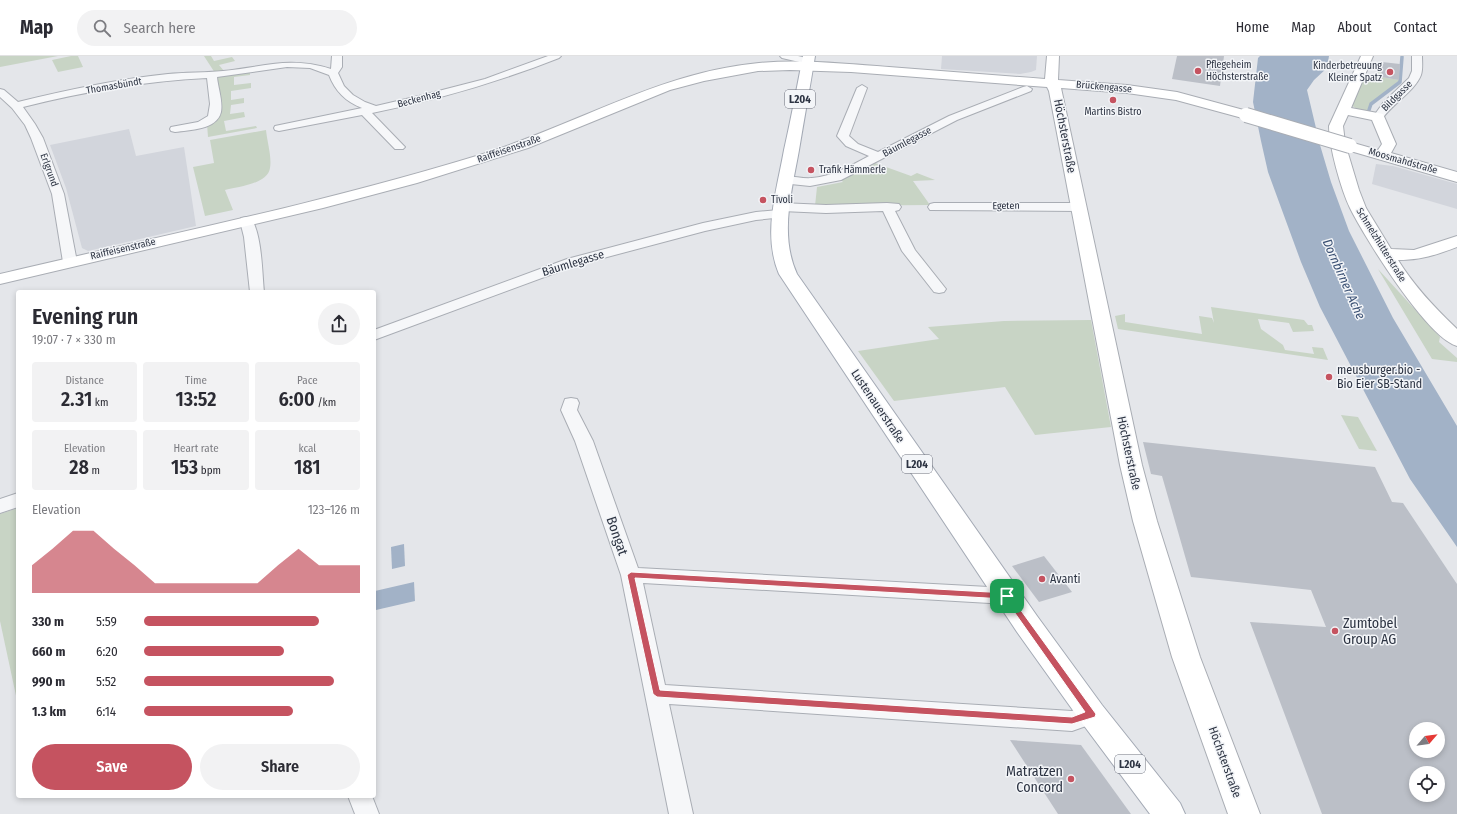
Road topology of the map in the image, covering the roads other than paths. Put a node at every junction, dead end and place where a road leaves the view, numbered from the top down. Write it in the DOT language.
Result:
graph roads {
  1 [pos="256,56"];
  2 [pos="337,56"];
  3 [pos="556,56"];
  4 [pos="785,56"];
  5 [pos="1053,56"];
  6 [pos="1367,56"];
  7 [pos="1417,56"];
  8 [pos="808,61"];
  9 [pos="266,67"];
  10 [pos="333,73"];
  11 [pos="213,75"];
  12 [pos="1051,82"];
  13 [pos="862,88"];
  14 [pos="1027,89"];
  15 [pos="0,92"];
  16 [pos="16,106"];
  17 [pos="376,109"];
  18 [pos="1342,110"];
  19 [pos="364,112"];
  20 [pos="1378,117"];
  21 [pos="279,128"];
  22 [pos="175,129"];
  23 [pos="1350,146"];
  24 [pos="399,147"];
  25 [pos="1382,155"];
  26 [pos="880,156"];
  27 [pos="1457,177"];
  28 [pos="785,180"];
  29 [pos="934,207"];
  30 [pos="1079,207"];
  31 [pos="780,211"];
  32 [pos="246,221"];
  33 [pos="1457,241"];
  34 [pos="1386,254"];
  35 [pos="70,262"];
  36 [pos="0,279"];
  37 [pos="939,289"];
  38 [pos="257,290"];
  39 [pos="376,334"];
  40 [pos="1457,340"];
  41 [pos="571,402"];
  42 [pos="16,501"];
  43 [pos="0,506"];
  44 [pos="631,575"];
  45 [pos="1007,596"];
  46 [pos="657,694"];
  47 [pos="1092,714"];
  48 [pos="361,798"];
  49 [pos="367,814"];
  50 [pos="681,814"];
  51 [pos="1169,814"];
  52 [pos="1244,814"];
  1 -- 9 [label="street"];
  2 -- 10 [label="street"];
  3 -- 17 [label="street, Beckenhag"];
  4 -- 8 [label="street"];
  5 -- 12 [label="street"];
  6 -- 18 [label="street, Schmelzhütterstraße"];
  7 -- 20 [label="street, Bildgasse"];
  8 -- 12 [label="street, Brückengasse"];
  8 -- 28 [label="street, Lustenauerstraße / L204"];
  8 -- 32 [label="street, Raiffeisenstraße"];
  9 -- 10 [label="street, Thomasbündt"];
  9 -- 11 [label="street, Thomasbündt"];
  10 -- 17 [label="street"];
  11 -- 16 [label="street, Thomasbündt"];
  11 -- 22 [label="street"];
  12 -- 23 [label="street, Brückengasse, bridge"];
  12 -- 30 [label="street, Höchsterstraße"];
  13 -- 26 [label="street"];
  14 -- 26 [label="street, Bäumlegasse"];
  15 -- 16 [label="street, Erlgrund"];
  16 -- 35 [label="street, Erlgrund"];
  17 -- 19 [label="street, Beckenhag"];
  18 -- 20 [label="street"];
  18 -- 34 [label="street, Schmelzhütterstraße"];
  19 -- 21 [label="street, Beckenhag"];
  19 -- 24 [label="street"];
  20 -- 25 [label="street, Bildgasse"];
  23 -- 25 [label="street, Moosmahdstraße"];
  25 -- 27 [label="street, Moosmahdstraße"];
  26 -- 28 [label="street, Bäumlegasse"];
  28 -- 31 [label="street, Lustenauerstraße / L204"];
  29 -- 30 [label="street, Egeten"];
  30 -- 52 [label="street, Höchsterstraße"];
  31 -- 37 [label="street"];
  31 -- 39 [label="street, Bäumlegasse"];
  31 -- 45 [label="street, Lustenauerstraße / L204"];
  32 -- 35 [label="street, Raiffeisenstraße"];
  32 -- 38 [label="street"];
  33 -- 34 [label="street"];
  34 -- 40 [label="street, Schmelzhütterstraße"];
  35 -- 36 [label="street, Raiffeisenstraße"];
  41 -- 44 [label="street, Bongat"];
  42 -- 43 [label="street"];
  44 -- 45 [label="street"];
  44 -- 46 [label="street, Bongat"];
  45 -- 47 [label="street, Lustenauerstraße / L204"];
  46 -- 47 [label="street"];
  46 -- 50 [label="street, Bongat"];
  47 -- 51 [label="street, Lustenauerstraße / L204"];
  48 -- 49 [label="street"];
}
